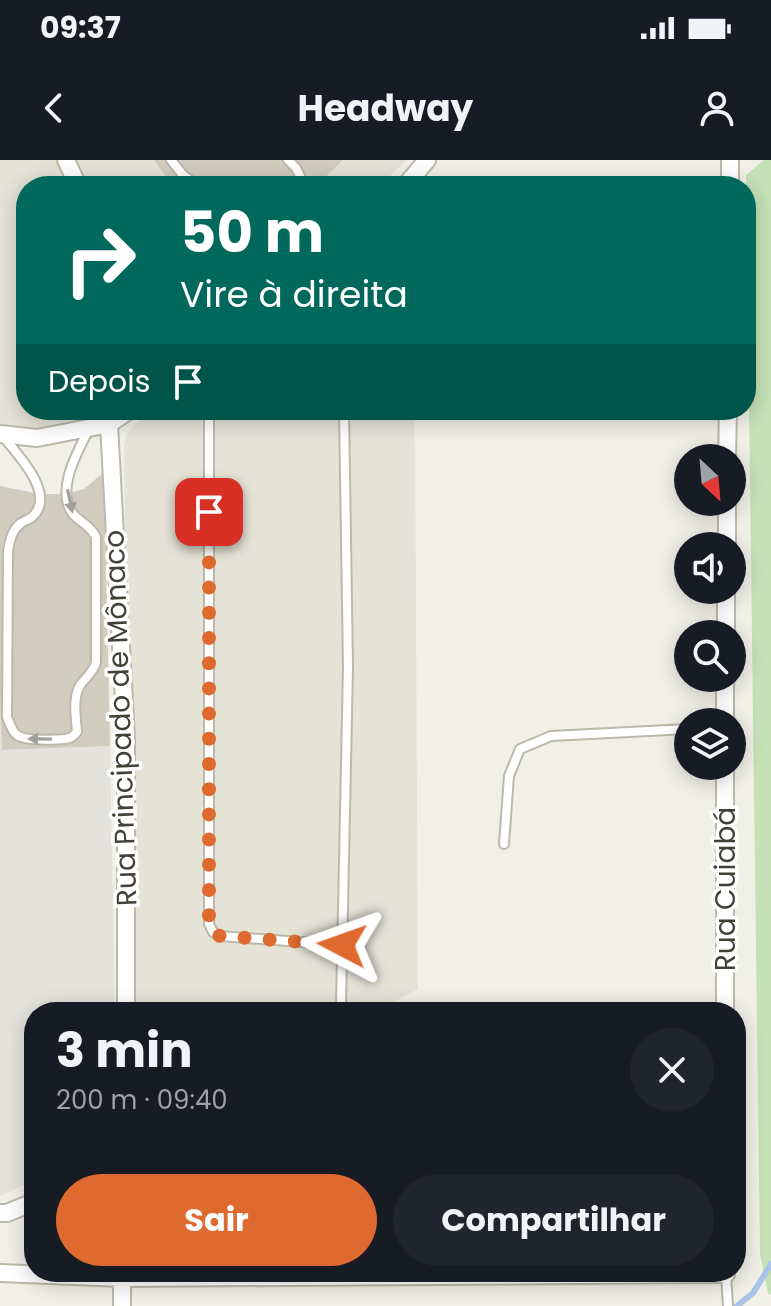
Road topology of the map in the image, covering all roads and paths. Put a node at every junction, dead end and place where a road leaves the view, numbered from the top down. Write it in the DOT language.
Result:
graph roads {
  1 [pos="171,160"];
  2 [pos="288,160"];
  3 [pos="427,160"];
  4 [pos="184,176"];
  5 [pos="300,176"];
  6 [pos="413,176"];
  7 [pos="115,420"];
  8 [pos="207,420"];
  9 [pos="344,420"];
  10 [pos="728,420"];
  11 [pos="109,424"];
  12 [pos="89,428"];
  13 [pos="0,434"];
  14 [pos="727,444"];
  15 [pos="674,730"];
  16 [pos="725,780"];
  17 [pos="504,844"];
  18 [pos="342,945"];
  19 [pos="126,1002"];
  20 [pos="341,1002"];
  21 [pos="725,1002"];
  22 [pos="24,1206"];
  23 [pos="0,1213"];
  24 [pos="0,1273"];
  25 [pos="24,1273"];
  26 [pos="122,1282"];
  27 [pos="726,1282"];
  28 [pos="727,1303"];
  29 [pos="122,1306"];
  1 -- 4 [label="lane"];
  2 -- 5 [label="lane"];
  3 -- 6 [label="street"];
  7 -- 11 [label="street"];
  8 -- 18 [label="lane"];
  9 -- 18 [label="lane"];
  10 -- 14 [label="street"];
  11 -- 12 [label="street"];
  11 -- 19 [label="street, Rua Principado de Mônaco"];
  12 -- 13 [label="street"];
  12 -- 13 [label="lane, one-way"];
  15 -- 17 [label="lane"];
  16 -- 21 [label="street, Rua Cuiabá"];
  18 -- 20 [label="lane"];
  22 -- 23 [label="street"];
  24 -- 25 [label="street"];
  26 -- 29 [label="street"];
  27 -- 28 [label="lane"];
}
